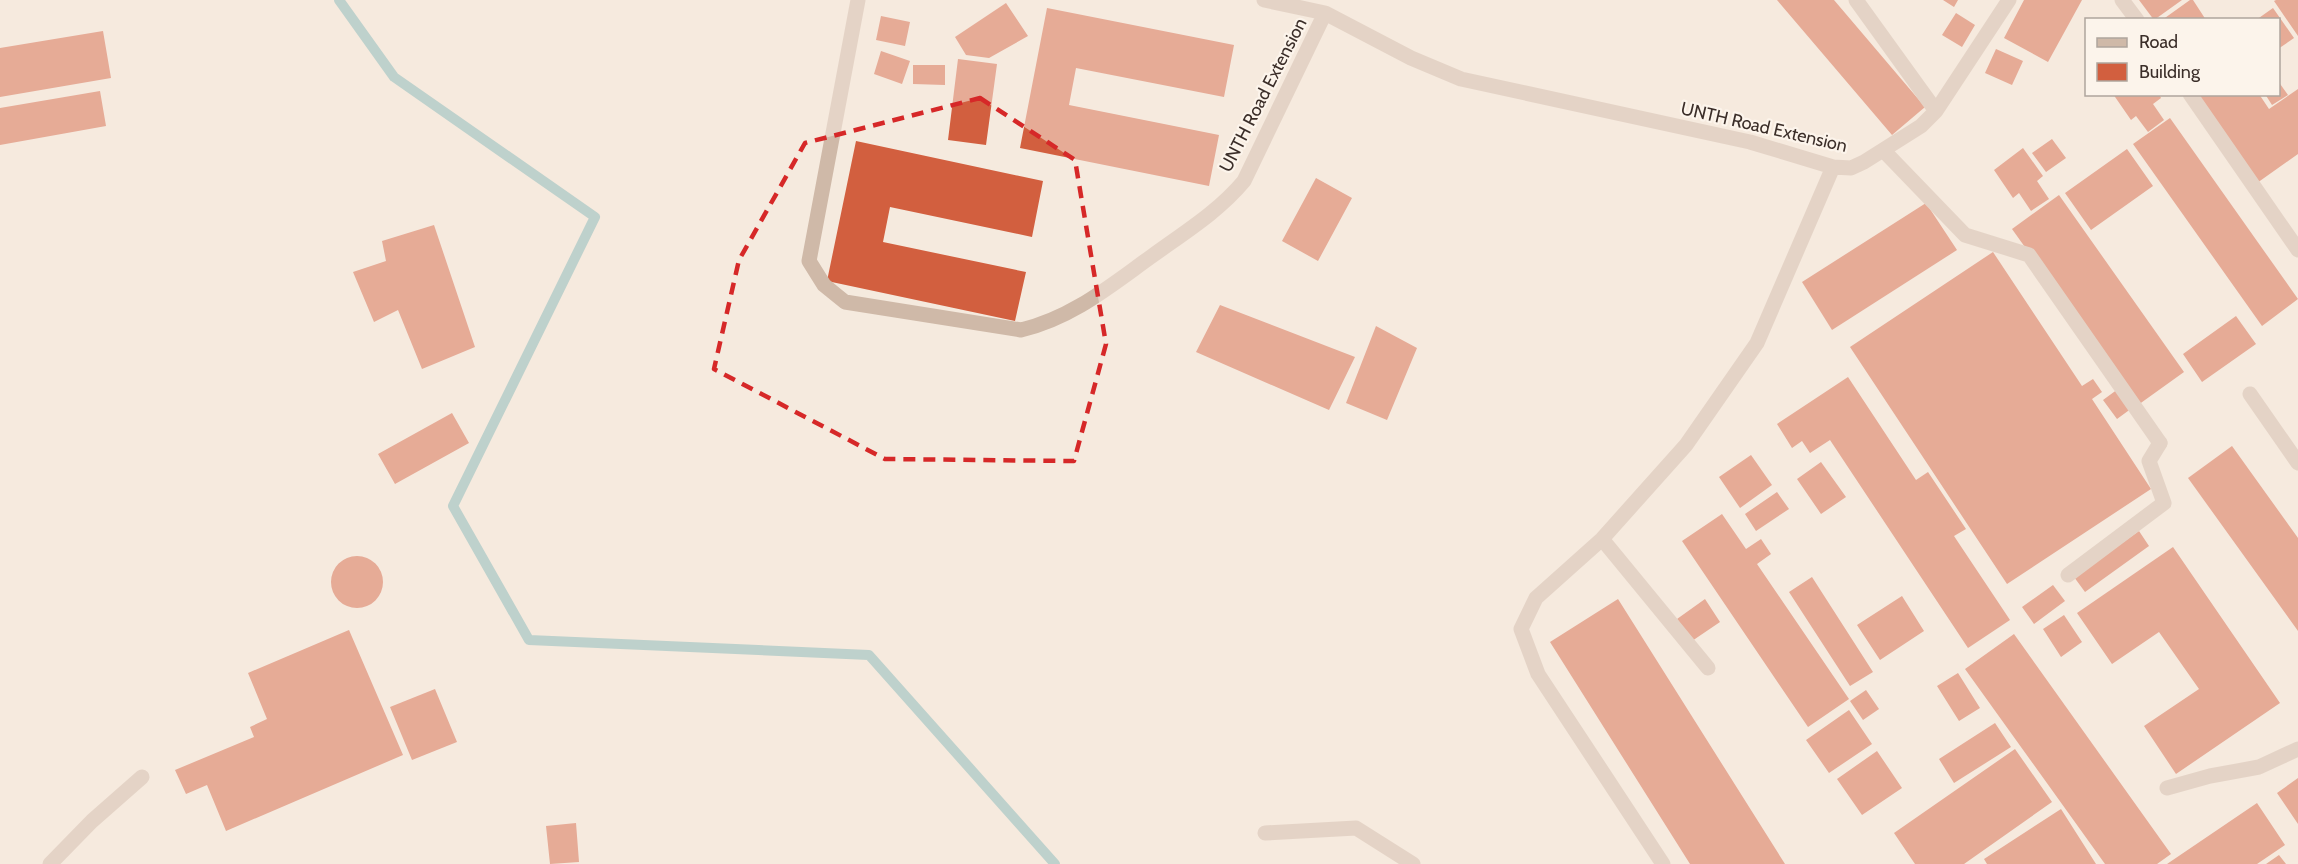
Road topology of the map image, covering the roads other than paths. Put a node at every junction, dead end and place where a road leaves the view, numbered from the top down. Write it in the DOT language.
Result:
graph roads {
  1 [pos="858,0"];
  2 [pos="1264,0"];
  3 [pos="1856,0"];
  4 [pos="2009,0"];
  5 [pos="2122,0"];
  6 [pos="1325,13"];
  7 [pos="2136,18"];
  8 [pos="2191,96"];
  9 [pos="1936,111"];
  10 [pos="1883,150"];
  11 [pos="1833,167"];
  12 [pos="2298,250"];
  13 [pos="2250,394"];
  14 [pos="2298,463"];
  15 [pos="1602,539"];
  16 [pos="2068,574"];
  17 [pos="1708,668"];
  18 [pos="2298,749"];
  19 [pos="142,777"];
  20 [pos="2167,788"];
  21 [pos="1265,833"];
  22 [pos="50,864"];
  23 [pos="1413,864"];
  24 [pos="1663,864"];
  1 -- 6 [label="street, UNTH Road Extension"];
  2 -- 6 [label="street"];
  3 -- 9 [label="street"];
  4 -- 9 [label="street, UNTH Road Extension"];
  5 -- 7 [label="street"];
  6 -- 11 [label="street, UNTH Road Extension"];
  8 -- 12 [label="street"];
  9 -- 10 [label="street, UNTH Road Extension"];
  10 -- 11 [label="street, UNTH Road Extension"];
  10 -- 16 [label="street"];
  11 -- 15 [label="street"];
  13 -- 14 [label="street"];
  15 -- 17 [label="street"];
  15 -- 24 [label="street"];
  18 -- 20 [label="street"];
  19 -- 22 [label="street"];
  21 -- 23 [label="street"];
}
